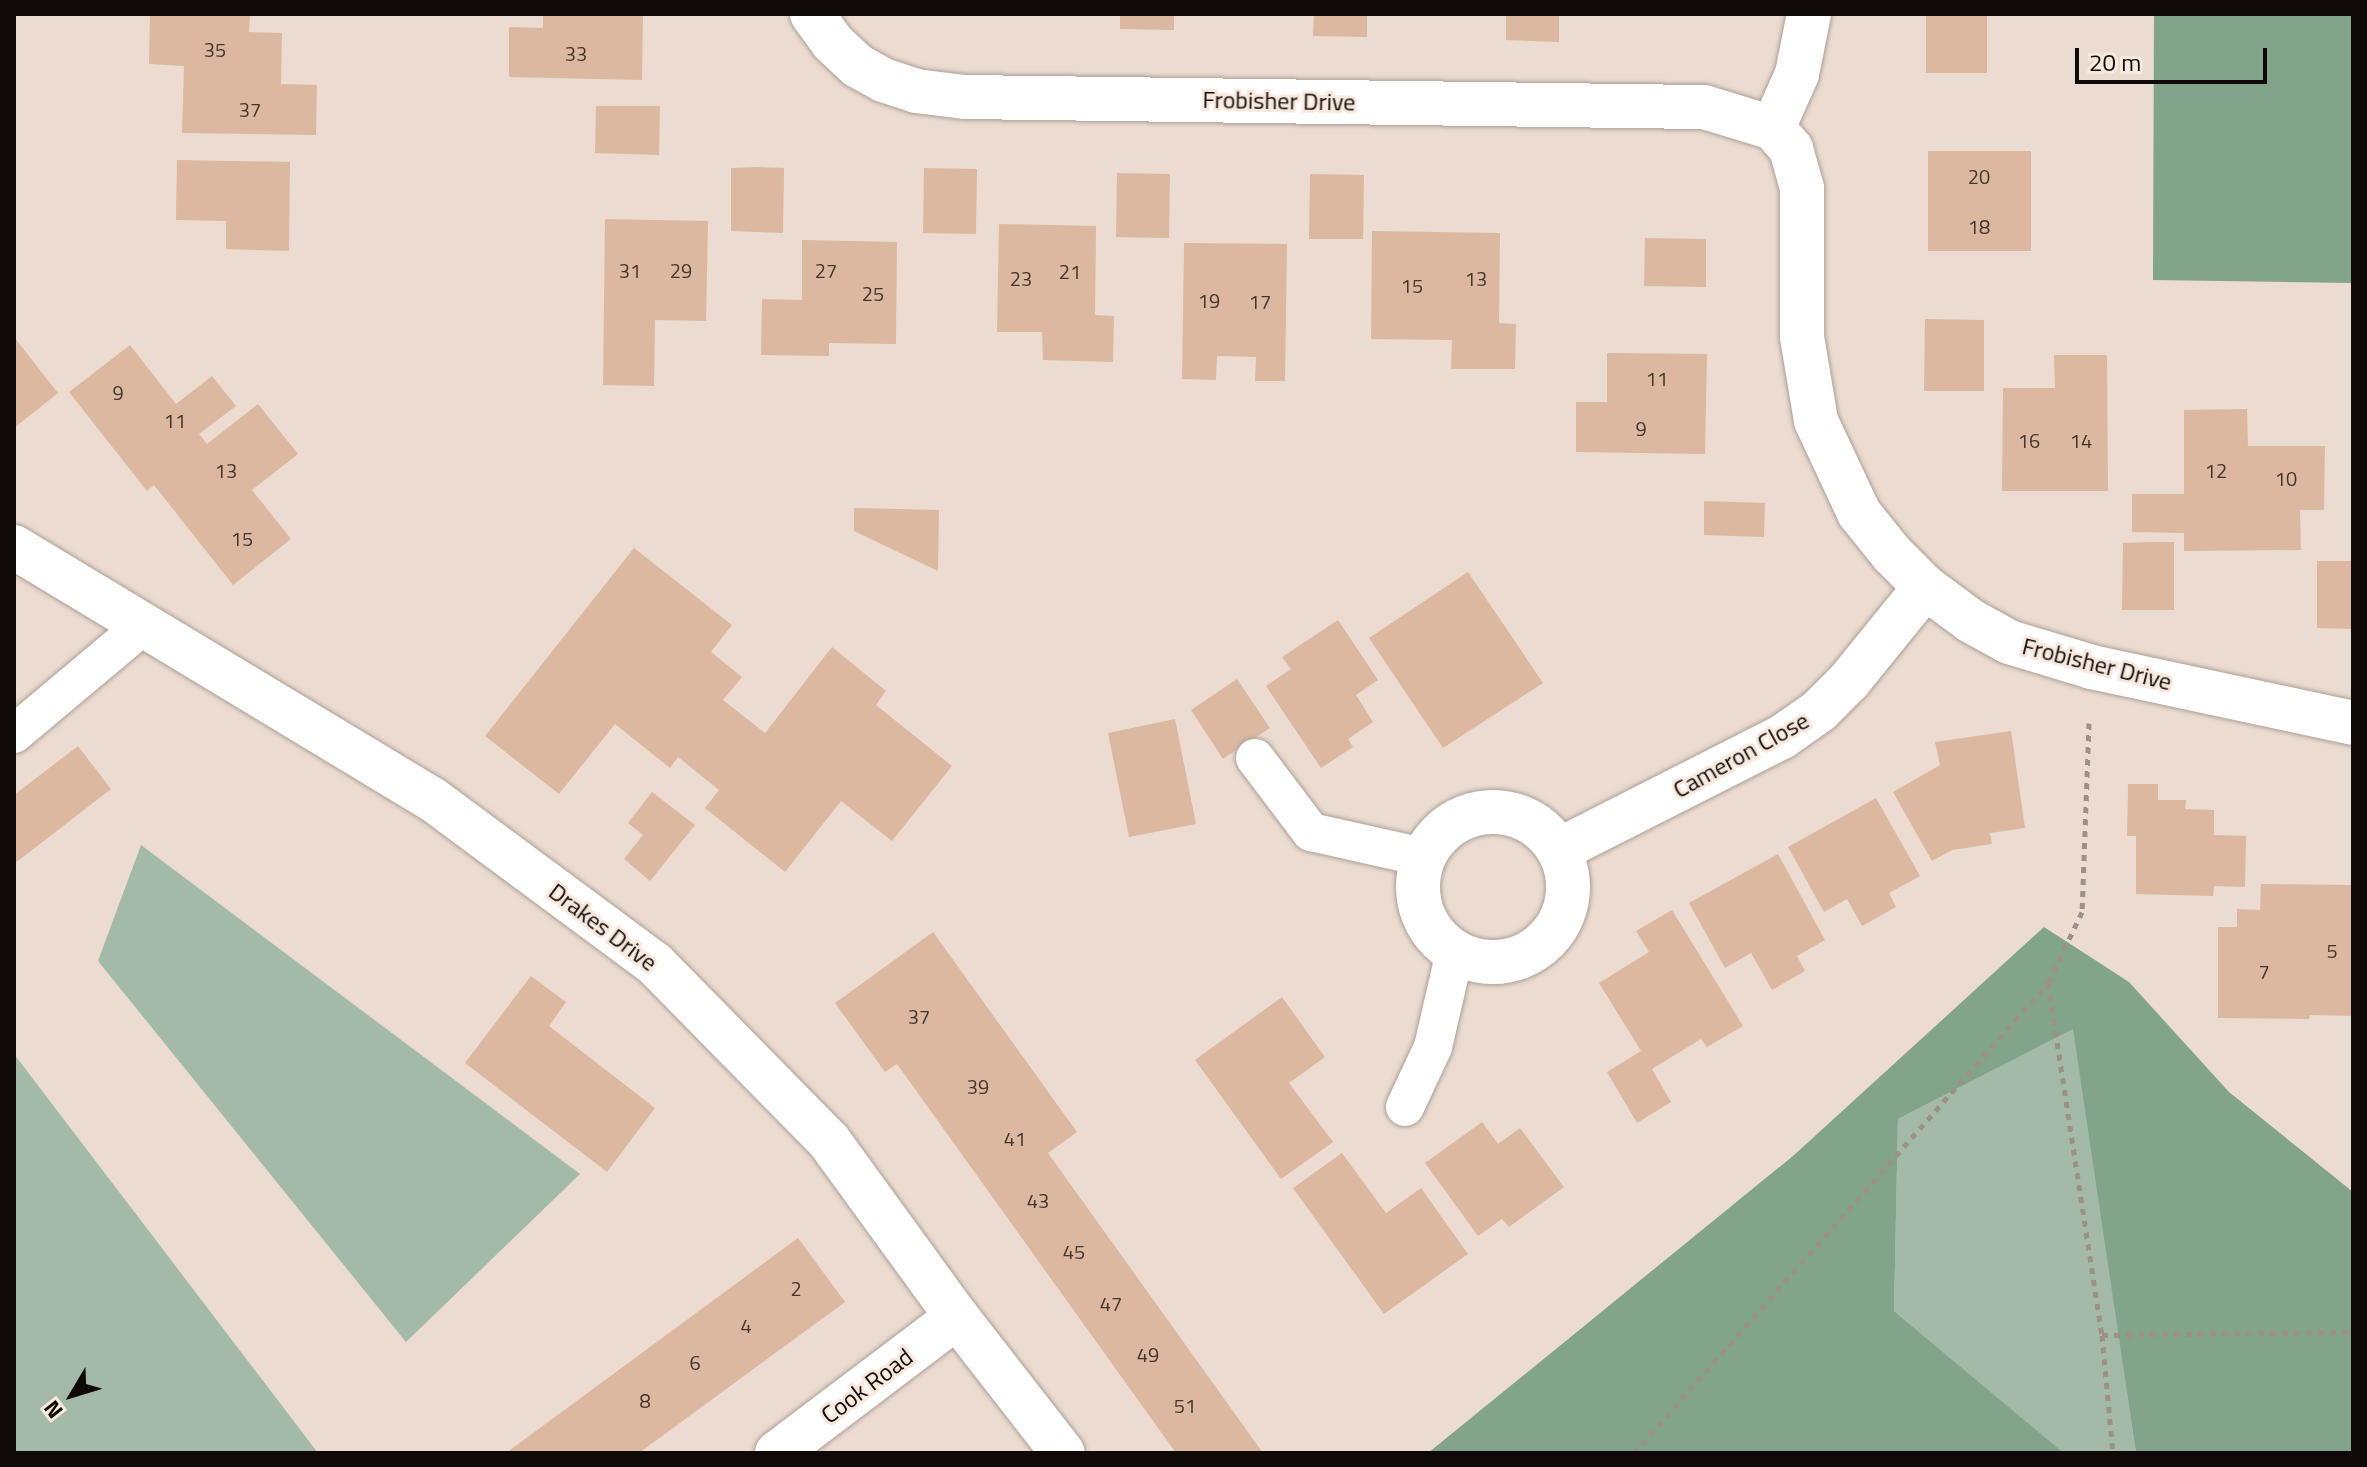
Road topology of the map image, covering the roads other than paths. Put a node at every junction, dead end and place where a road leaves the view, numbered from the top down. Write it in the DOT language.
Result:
graph roads {
  1 [pos="812,14"];
  2 [pos="1809,14"];
  3 [pos="1773,128"];
  4 [pos="14,547"];
  5 [pos="1925,587"];
  6 [pos="144,625"];
  7 [pos="2353,723"];
  8 [pos="14,734"];
  9 [pos="1255,758"];
  10 [pos="1559,850"];
  11 [pos="1423,857"];
  12 [pos="1455,952"];
  13 [pos="1405,1107"];
  14 [pos="957,1317"];
  15 [pos="777,1453"];
  16 [pos="1063,1453"];
  1 -- 3 [label="street, Frobisher Drive"];
  2 -- 3 [label="street"];
  3 -- 5 [label="street, Frobisher Drive"];
  4 -- 6 [label="street, Drakes Drive"];
  5 -- 7 [label="street, Frobisher Drive"];
  5 -- 10 [label="street, Cameron Close"];
  6 -- 8 [label="lane"];
  6 -- 14 [label="street, Drakes Drive"];
  9 -- 11 [label="lane"];
  10 -- 11 [label="street"];
  10 -- 12 [label="street"];
  11 -- 12 [label="street"];
  12 -- 13 [label="lane"];
  14 -- 15 [label="street, Cook Road"];
  14 -- 16 [label="street, Drakes Drive"];
}
